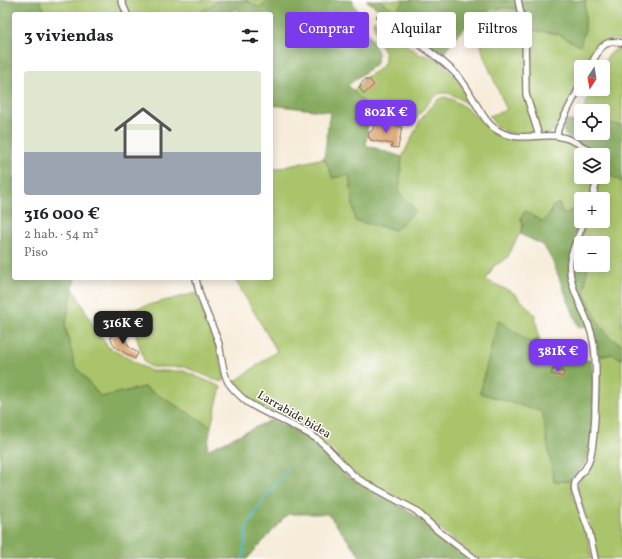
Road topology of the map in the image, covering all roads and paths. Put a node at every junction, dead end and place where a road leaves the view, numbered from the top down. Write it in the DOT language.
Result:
graph roads {
  1 [pos="121,0"];
  2 [pos="518,0"];
  3 [pos="126,12"];
  4 [pos="622,43"];
  5 [pos="424,48"];
  6 [pos="594,60"];
  7 [pos="575,96"];
  8 [pos="539,136"];
  9 [pos="557,136"];
  10 [pos="584,148"];
  11 [pos="581,228"];
  12 [pos="197,280"];
  13 [pos="475,559"];
  14 [pos="595,559"];
  1 -- 3 [label="street"];
  2 -- 8 [label="street"];
  4 -- 6 [label="street"];
  5 -- 8 [label="street"];
  7 -- 9 [label="street"];
  8 -- 9 [label="street"];
  9 -- 10 [label="street"];
  11 -- 14 [label="street"];
  12 -- 13 [label="street, Larrabide bidea"];
}
